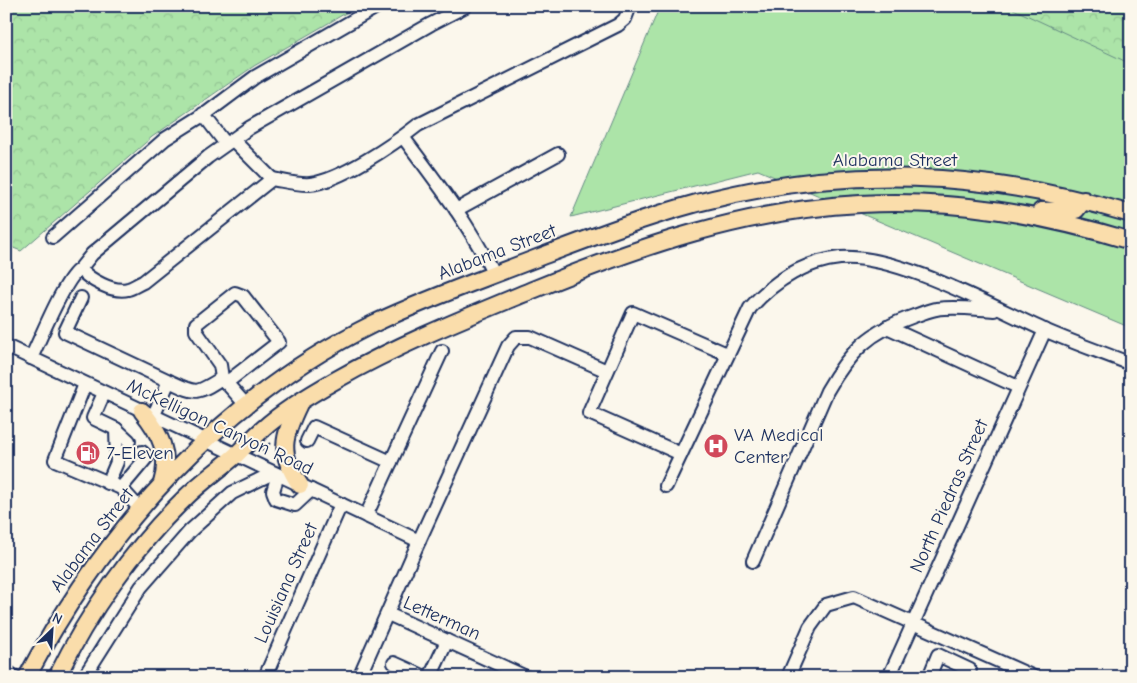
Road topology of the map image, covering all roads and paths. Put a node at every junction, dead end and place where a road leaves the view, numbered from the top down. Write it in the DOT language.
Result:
graph roads {
  1 [pos="8,6"];
  2 [pos="378,6"];
  3 [pos="466,6"];
  4 [pos="630,6"];
  5 [pos="6,32"];
  6 [pos="203,114"];
  7 [pos="403,137"];
  8 [pos="230,142"];
  9 [pos="558,154"];
  10 [pos="272,179"];
  11 [pos="1084,200"];
  12 [pos="456,210"];
  13 [pos="1131,214"];
  14 [pos="1032,216"];
  15 [pos="53,237"];
  16 [pos="1131,241"];
  17 [pos="80,270"];
  18 [pos="494,275"];
  19 [pos="81,298"];
  20 [pos="1000,310"];
  21 [pos="50,320"];
  22 [pos="887,327"];
  23 [pos="1045,330"];
  24 [pos="65,332"];
  25 [pos="6,346"];
  26 [pos="442,351"];
  27 [pos="727,354"];
  28 [pos="31,358"];
  29 [pos="1131,364"];
  30 [pos="607,371"];
  31 [pos="224,380"];
  32 [pos="169,381"];
  33 [pos="85,384"];
  34 [pos="1018,387"];
  35 [pos="104,393"];
  36 [pos="300,402"];
  37 [pos="246,405"];
  38 [pos="75,410"];
  39 [pos="148,414"];
  40 [pos="93,418"];
  41 [pos="116,429"];
  42 [pos="129,441"];
  43 [pos="205,441"];
  44 [pos="307,441"];
  45 [pos="270,443"];
  46 [pos="262,451"];
  47 [pos="142,452"];
  48 [pos="681,454"];
  49 [pos="236,455"];
  50 [pos="391,462"];
  51 [pos="275,474"];
  52 [pos="108,483"];
  53 [pos="162,483"];
  54 [pos="666,486"];
  55 [pos="120,488"];
  56 [pos="305,488"];
  57 [pos="341,504"];
  58 [pos="139,508"];
  59 [pos="366,516"];
  60 [pos="419,541"];
  61 [pos="753,561"];
  62 [pos="388,614"];
  63 [pos="913,623"];
  64 [pos="447,640"];
  65 [pos="978,652"];
  66 [pos="394,663"];
  67 [pos="6,671"];
  68 [pos="968,675"];
  69 [pos="15,677"];
  70 [pos="26,677"];
  71 [pos="57,677"];
  72 [pos="84,677"];
  73 [pos="264,677"];
  74 [pos="359,677"];
  75 [pos="425,677"];
  76 [pos="430,677"];
  77 [pos="526,677"];
  78 [pos="788,677"];
  79 [pos="889,677"];
  80 [pos="928,677"];
  81 [pos="1034,677"];
  1 -- 5 [label="path"];
  2 -- 6 [label="street"];
  3 -- 8 [label="street"];
  4 -- 7 [label="street"];
  6 -- 8 [label="street"];
  6 -- 15 [label="street"];
  7 -- 10 [label="street"];
  7 -- 12 [label="street"];
  8 -- 10 [label="street"];
  8 -- 17 [label="street"];
  9 -- 12 [label="street"];
  10 -- 17 [label="street"];
  11 -- 13 [label="main road, Alabama Street"];
  11 -- 14 [label="main road"];
  11 -- 18 [label="main road, Alabama Street"];
  12 -- 18 [label="street"];
  14 -- 16 [label="main road"];
  14 -- 36 [label="main road"];
  17 -- 21 [label="street"];
  18 -- 37 [label="main road, Alabama Street"];
  19 -- 24 [label="street"];
  20 -- 22 [label="street"];
  20 -- 23 [label="street"];
  20 -- 27 [label="street"];
  21 -- 24 [label="street"];
  21 -- 28 [label="street"];
  22 -- 34 [label="street"];
  22 -- 61 [label="street"];
  23 -- 29 [label="street"];
  23 -- 34 [label="street, North Piedras Street"];
  24 -- 32 [label="street"];
  25 -- 28 [label="street, McKelligon Canyon Road"];
  26 -- 50 [label="street"];
  27 -- 30 [label="street"];
  27 -- 48 [label="street"];
  28 -- 33 [label="street, McKelligon Canyon Road"];
  30 -- 48 [label="street"];
  30 -- 60 [label="street, Letterman"];
  31 -- 31 [label="street"];
  31 -- 32 [label="street"];
  31 -- 37 [label="street"];
  32 -- 39 [label="street"];
  33 -- 35 [label="street, McKelligon Canyon Road"];
  33 -- 38 [label="street"];
  34 -- 63 [label="street, North Piedras Street"];
  35 -- 39 [label="street, McKelligon Canyon Road"];
  35 -- 40 [label="street"];
  36 -- 49 [label="main road"];
  36 -- 56 [label="main road"];
  37 -- 43 [label="main road, Alabama Street"];
  38 -- 40 [label="street"];
  38 -- 52 [label="street"];
  39 -- 43 [label="street, McKelligon Canyon Road"];
  39 -- 53 [label="main road"];
  40 -- 41 [label="street"];
  41 -- 42 [label="street"];
  41 -- 52 [label="street"];
  43 -- 49 [label="street, McKelligon Canyon Road"];
  43 -- 53 [label="main road, Alabama Street"];
  44 -- 50 [label="street"];
  45 -- 46 [label="path"];
  47 -- 55 [label="street"];
  48 -- 54 [label="street"];
  49 -- 51 [label="street, McKelligon Canyon Road"];
  49 -- 71 [label="main road"];
  50 -- 59 [label="street"];
  51 -- 56 [label="street, McKelligon Canyon Road"];
  51 -- 56 [label="street"];
  51 -- 72 [label="street"];
  52 -- 55 [label="street"];
  53 -- 58 [label="main road, Alabama Street"];
  55 -- 58 [label="street"];
  56 -- 57 [label="street, McKelligon Canyon Road"];
  57 -- 59 [label="street, McKelligon Canyon Road"];
  57 -- 73 [label="street, Louisiana Street"];
  58 -- 70 [label="main road, Alabama Street"];
  59 -- 60 [label="street, McKelligon Canyon Road"];
  60 -- 62 [label="street, Letterman"];
  62 -- 64 [label="street, Letterman"];
  62 -- 74 [label="street"];
  63 -- 65 [label="street"];
  63 -- 78 [label="street"];
  63 -- 79 [label="street, North Piedras Street"];
  64 -- 76 [label="street"];
  64 -- 77 [label="street, Letterman"];
  65 -- 68 [label="street"];
  65 -- 81 [label="street"];
  66 -- 75 [label="street"];
  67 -- 69 [label="street"];
  68 -- 80 [label="street"];
}
